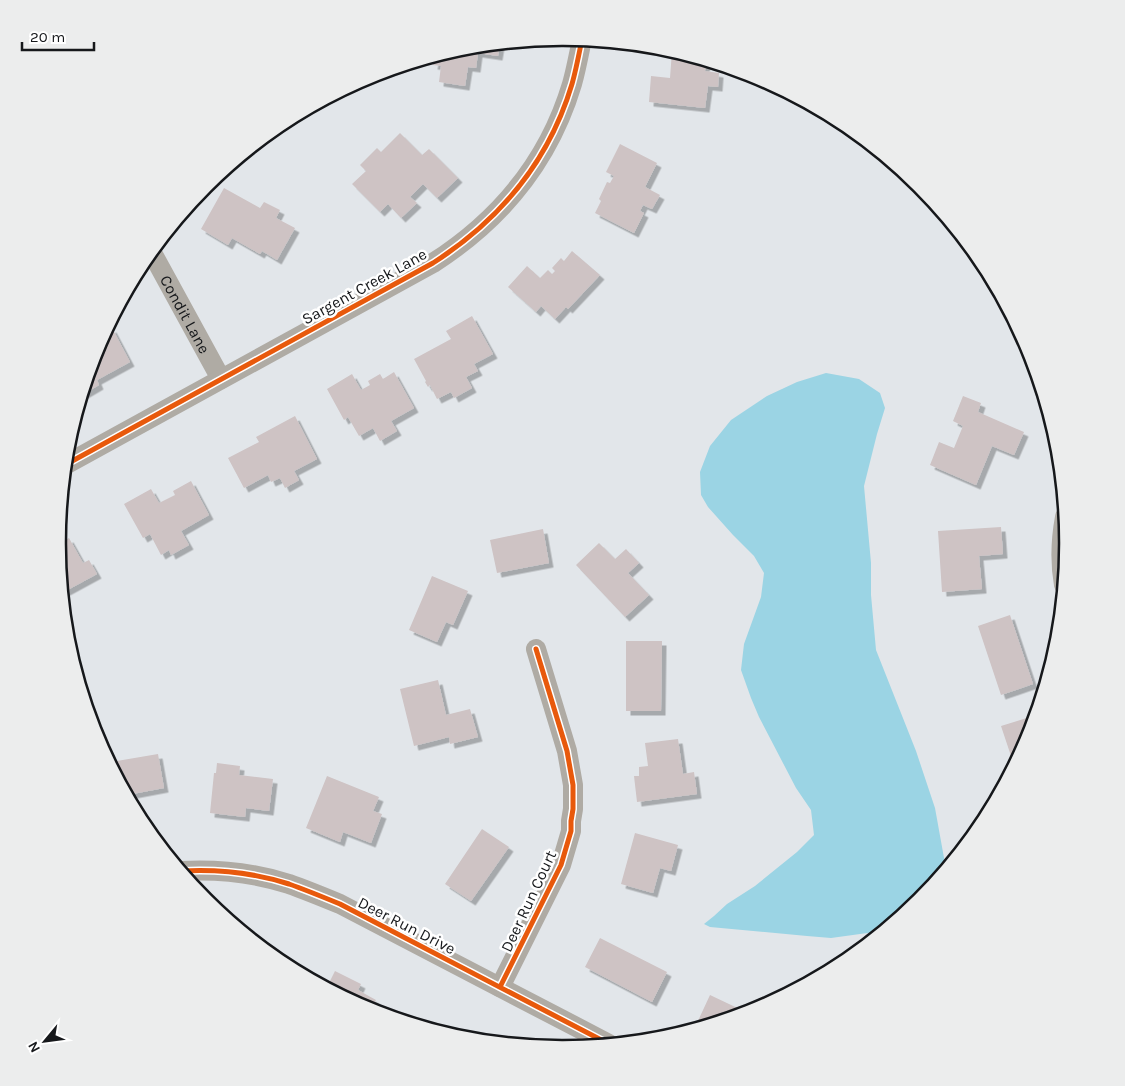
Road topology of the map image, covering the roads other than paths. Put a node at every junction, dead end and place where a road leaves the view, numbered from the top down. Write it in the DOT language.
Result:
graph roads {
  1 [pos="580,47"];
  2 [pos="155,259"];
  3 [pos="221,379"];
  4 [pos="73,461"];
  5 [pos="536,649"];
  6 [pos="189,871"];
  7 [pos="500,987"];
  8 [pos="599,1039"];
  1 -- 3 [label="street, Sargent Creek Lane"];
  2 -- 3 [label="street, Condit Lane"];
  3 -- 4 [label="street, Sargent Creek Lane"];
  5 -- 7 [label="street, Deer Run Court"];
  6 -- 7 [label="street, Deer Run Drive"];
  7 -- 8 [label="street, Deer Run Drive"];
}
